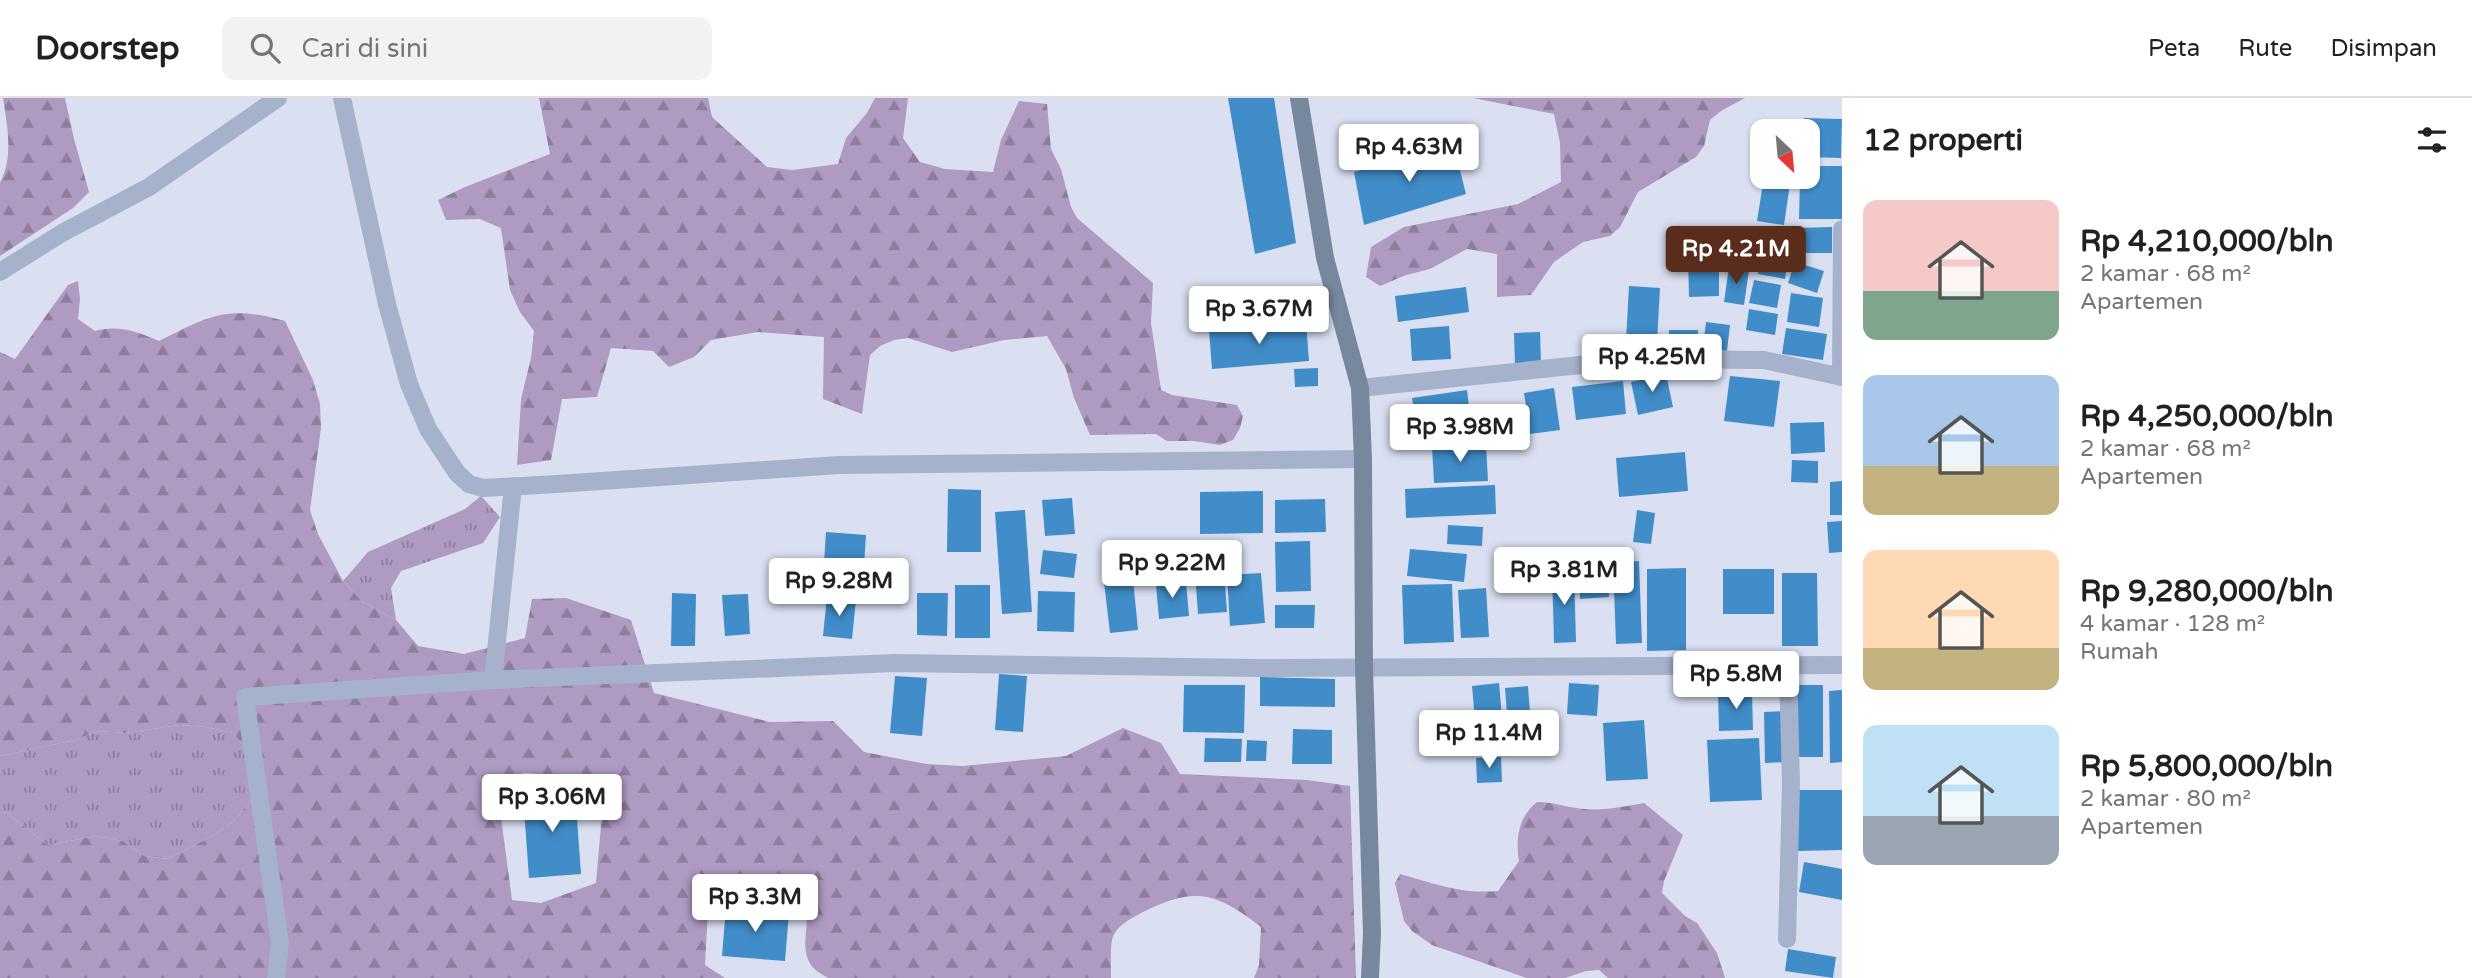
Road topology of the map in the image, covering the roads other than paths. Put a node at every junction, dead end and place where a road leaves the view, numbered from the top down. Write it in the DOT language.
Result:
graph roads {
  1 [pos="278,98"];
  2 [pos="342,98"];
  3 [pos="1299,98"];
  4 [pos="1842,229"];
  5 [pos="0,272"];
  6 [pos="1842,377"];
  7 [pos="1360,388"];
  8 [pos="1363,459"];
  9 [pos="513,486"];
  10 [pos="1788,665"];
  11 [pos="1842,665"];
  12 [pos="1364,667"];
  13 [pos="493,680"];
  14 [pos="1787,939"];
  15 [pos="276,978"];
  16 [pos="1370,978"];
  1 -- 5 [label="street"];
  2 -- 9 [label="street"];
  3 -- 7 [label="main road"];
  4 -- 6 [label="street"];
  6 -- 7 [label="street"];
  7 -- 8 [label="main road"];
  8 -- 9 [label="street"];
  8 -- 12 [label="main road"];
  9 -- 13 [label="street"];
  10 -- 11 [label="street"];
  10 -- 12 [label="street"];
  10 -- 14 [label="street"];
  12 -- 13 [label="street"];
  12 -- 16 [label="main road"];
  13 -- 15 [label="street"];
}
